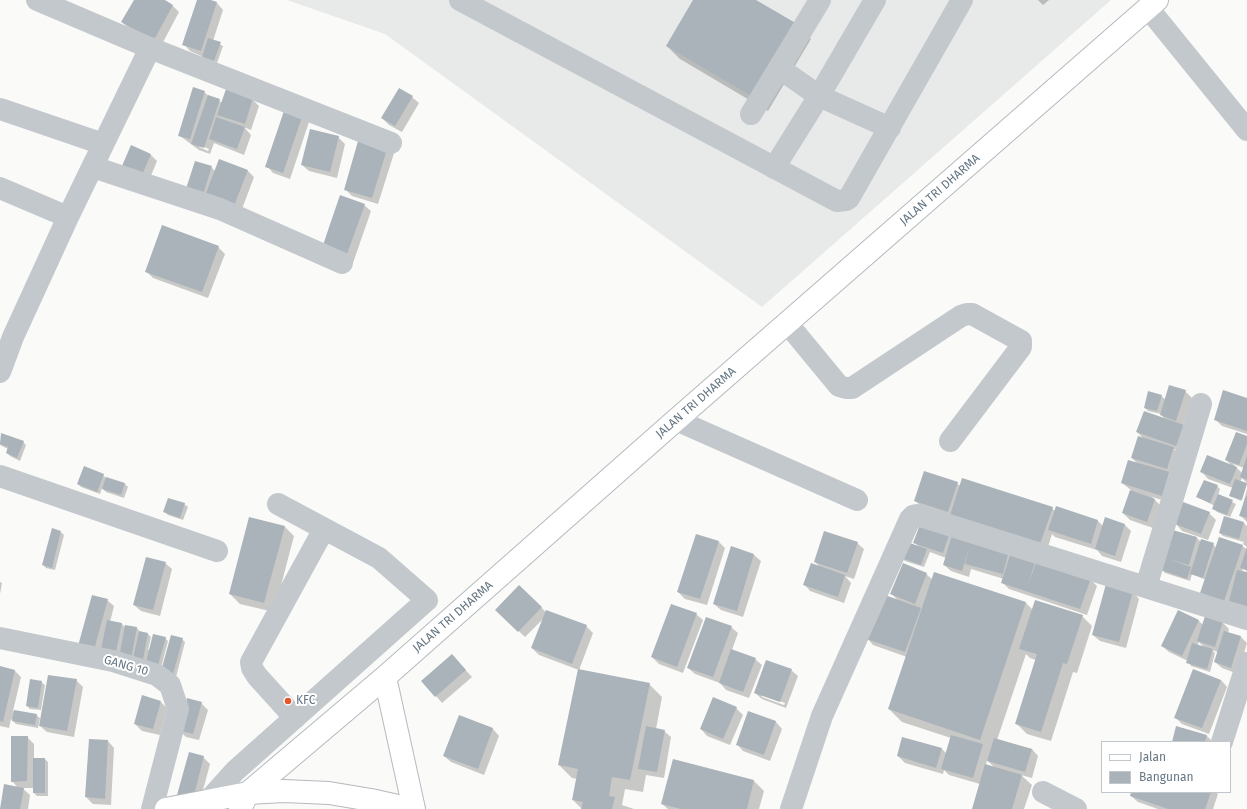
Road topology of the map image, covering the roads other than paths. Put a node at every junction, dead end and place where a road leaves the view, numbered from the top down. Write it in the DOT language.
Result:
graph roads {
  1 [pos="37,0"];
  2 [pos="460,0"];
  3 [pos="820,0"];
  4 [pos="876,0"];
  5 [pos="962,0"];
  6 [pos="1153,4"];
  7 [pos="150,48"];
  8 [pos="779,68"];
  9 [pos="820,96"];
  10 [pos="0,109"];
  11 [pos="751,114"];
  12 [pos="890,128"];
  13 [pos="1247,130"];
  14 [pos="391,142"];
  15 [pos="103,144"];
  16 [pos="93,167"];
  17 [pos="774,168"];
  18 [pos="0,188"];
  19 [pos="68,217"];
  20 [pos="342,263"];
  21 [pos="787,323"];
  22 [pos="7,335"];
  23 [pos="0,372"];
  24 [pos="1201,404"];
  25 [pos="676,420"];
  26 [pos="950,440"];
  27 [pos="0,476"];
  28 [pos="857,500"];
  29 [pos="278,504"];
  30 [pos="324,529"];
  31 [pos="218,551"];
  32 [pos="1146,587"];
  33 [pos="1247,619"];
  34 [pos="0,638"];
  35 [pos="365,656"];
  36 [pos="1247,663"];
  37 [pos="385,677"];
  38 [pos="295,718"];
  39 [pos="1222,741"];
  40 [pos="1043,792"];
  41 [pos="208,801"];
  42 [pos="244,801"];
  43 [pos="152,809"];
  44 [pos="166,809"];
  45 [pos="411,809"];
  46 [pos="414,809"];
  47 [pos="791,809"];
  48 [pos="1076,809"];
  1 -- 7 [label="street"];
  2 -- 17 [label="street"];
  3 -- 8 [label="street"];
  4 -- 9 [label="street"];
  5 -- 12 [label="street"];
  6 -- 13 [label="street"];
  6 -- 21 [label="main road, JALAN TRI DHARMA"];
  7 -- 14 [label="street"];
  7 -- 15 [label="street"];
  8 -- 9 [label="street"];
  8 -- 11 [label="street"];
  9 -- 12 [label="street"];
  9 -- 17 [label="street"];
  10 -- 15 [label="street"];
  12 -- 17 [label="street"];
  15 -- 16 [label="street"];
  16 -- 19 [label="street"];
  16 -- 20 [label="street"];
  18 -- 19 [label="street"];
  19 -- 22 [label="street"];
  21 -- 25 [label="main road, JALAN TRI DHARMA"];
  21 -- 26 [label="street"];
  22 -- 23 [label="street"];
  24 -- 32 [label="street"];
  25 -- 28 [label="street"];
  25 -- 37 [label="main road, JALAN TRI DHARMA"];
  27 -- 31 [label="street"];
  29 -- 30 [label="street"];
  30 -- 35 [label="street"];
  30 -- 38 [label="street"];
  32 -- 33 [label="street"];
  32 -- 47 [label="street"];
  34 -- 43 [label="street, GANG 10"];
  35 -- 37 [label="street"];
  35 -- 38 [label="street"];
  36 -- 39 [label="street"];
  37 -- 42 [label="main road, JALAN TRI DHARMA"];
  37 -- 46 [label="main road"];
  38 -- 41 [label="street"];
  40 -- 48 [label="street"];
  41 -- 42 [label="main road"];
  41 -- 44 [label="main road"];
  42 -- 45 [label="main road"];
}
